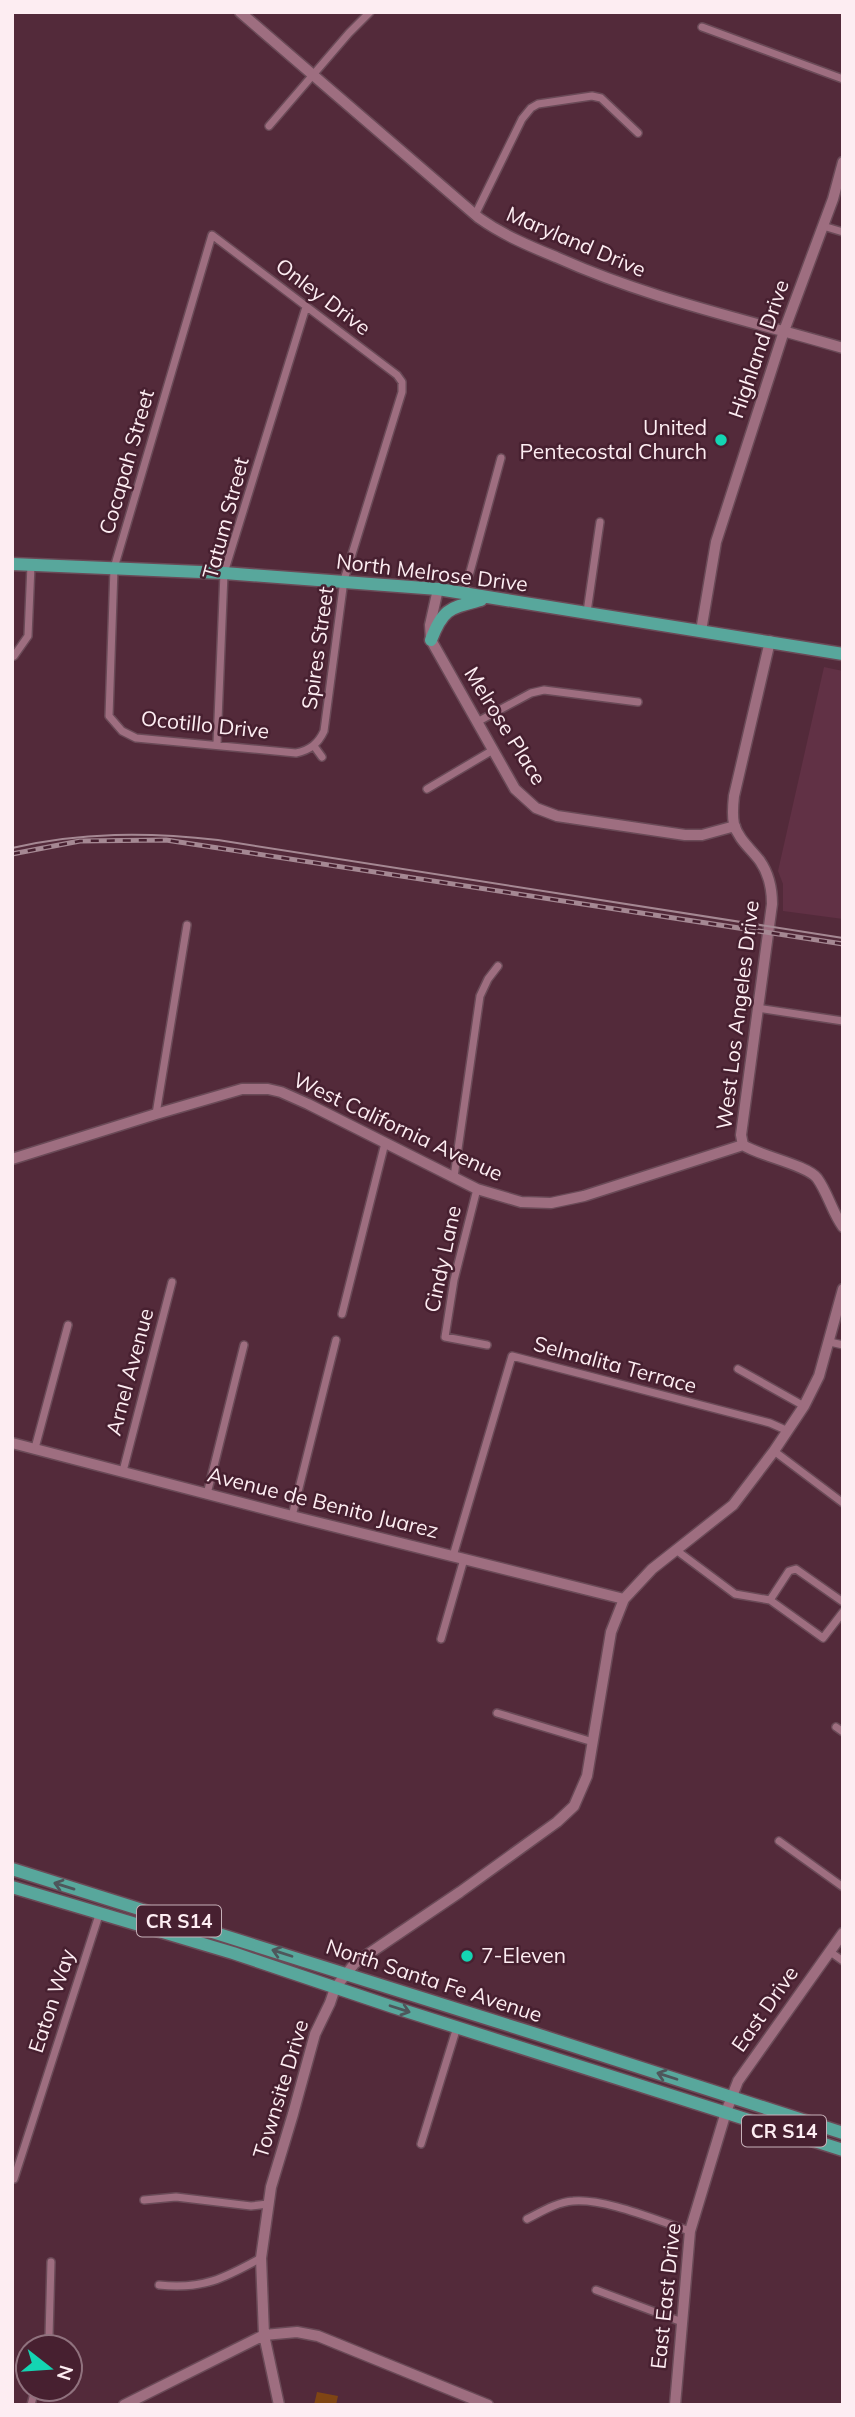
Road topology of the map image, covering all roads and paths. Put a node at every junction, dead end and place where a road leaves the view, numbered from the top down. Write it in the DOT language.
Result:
graph roads {
  1 [pos="240,12"];
  2 [pos="370,12"];
  3 [pos="702,27"];
  4 [pos="313,75"];
  5 [pos="843,79"];
  6 [pos="269,126"];
  7 [pos="638,133"];
  8 [pos="843,162"];
  9 [pos="475,215"];
  10 [pos="823,226"];
  11 [pos="843,232"];
  12 [pos="212,236"];
  13 [pos="306,307"];
  14 [pos="784,331"];
  15 [pos="843,348"];
  16 [pos="402,392"];
  17 [pos="502,458"];
  18 [pos="600,522"];
  19 [pos="12,564"];
  20 [pos="31,565"];
  21 [pos="114,568"];
  22 [pos="224,573"];
  23 [pos="345,580"];
  24 [pos="438,589"];
  25 [pos="464,595"];
  26 [pos="489,598"];
  27 [pos="587,612"];
  28 [pos="701,631"];
  29 [pos="431,640"];
  30 [pos="770,641"];
  31 [pos="843,654"];
  32 [pos="14,656"];
  33 [pos="638,702"];
  34 [pos="109,704"];
  35 [pos="477,722"];
  36 [pos="217,744"];
  37 [pos="314,746"];
  38 [pos="493,750"];
  39 [pos="322,757"];
  40 [pos="427,789"];
  41 [pos="735,826"];
  42 [pos="187,925"];
  43 [pos="498,966"];
  44 [pos="757,1008"];
  45 [pos="843,1021"];
  46 [pos="156,1114"];
  47 [pos="385,1143"];
  48 [pos="743,1145"];
  49 [pos="12,1159"];
  50 [pos="454,1177"];
  51 [pos="477,1189"];
  52 [pos="843,1227"];
  53 [pos="172,1282"];
  54 [pos="843,1289"];
  55 [pos="342,1314"];
  56 [pos="68,1325"];
  57 [pos="336,1340"];
  58 [pos="830,1342"];
  59 [pos="244,1345"];
  60 [pos="487,1345"];
  61 [pos="843,1345"];
  62 [pos="738,1368"];
  63 [pos="804,1406"];
  64 [pos="788,1431"];
  65 [pos="12,1443"];
  66 [pos="35,1448"];
  67 [pos="774,1451"];
  68 [pos="123,1471"];
  69 [pos="208,1493"];
  70 [pos="843,1503"];
  71 [pos="292,1516"];
  72 [pos="676,1550"];
  73 [pos="459,1558"];
  74 [pos="624,1599"];
  75 [pos="770,1600"];
  76 [pos="843,1602"];
  77 [pos="843,1612"];
  78 [pos="441,1639"];
  79 [pos="496,1713"];
  80 [pos="593,1742"];
  81 [pos="779,1841"];
  82 [pos="12,1869"];
  83 [pos="12,1887"];
  84 [pos="843,1887"];
  85 [pos="99,1915"];
  86 [pos="841,1938"];
  87 [pos="829,1951"];
  88 [pos="843,1961"];
  89 [pos="346,1974"];
  90 [pos="335,1988"];
  91 [pos="457,2027"];
  92 [pos="732,2096"];
  93 [pos="726,2112"];
  94 [pos="843,2133"];
  95 [pos="421,2144"];
  96 [pos="843,2150"];
  97 [pos="14,2179"];
  98 [pos="144,2200"];
  99 [pos="268,2204"];
  100 [pos="527,2220"];
  101 [pos="690,2231"];
  102 [pos="261,2258"];
  103 [pos="51,2262"];
  104 [pos="159,2285"];
  105 [pos="596,2290"];
  106 [pos="682,2322"];
  107 [pos="49,2333"];
  108 [pos="264,2335"];
  109 [pos="124,2405"];
  110 [pos="279,2405"];
  111 [pos="488,2405"];
  112 [pos="675,2405"];
  1 -- 4 [label="street, Maryland Drive"];
  2 -- 4 [label="street"];
  3 -- 5 [label="street"];
  4 -- 6 [label="street"];
  4 -- 9 [label="street, Maryland Drive"];
  7 -- 9 [label="street"];
  8 -- 10 [label="street, Highland Drive"];
  9 -- 14 [label="street, Maryland Drive"];
  10 -- 11 [label="street"];
  10 -- 14 [label="street, Highland Drive"];
  12 -- 13 [label="street, Onley Drive"];
  12 -- 21 [label="street, Cocapah Street"];
  13 -- 16 [label="street, Onley Drive"];
  13 -- 22 [label="street, Tatum Street"];
  14 -- 15 [label="street, Maryland Drive"];
  14 -- 28 [label="street, Highland Drive"];
  16 -- 23 [label="street, Spires Street"];
  17 -- 25 [label="street"];
  18 -- 27 [label="street"];
  19 -- 20 [label="main road, North Melrose Drive"];
  20 -- 21 [label="main road, North Melrose Drive"];
  20 -- 32 [label="street"];
  21 -- 22 [label="main road, North Melrose Drive"];
  21 -- 34 [label="street, Cocapah Street"];
  22 -- 23 [label="main road, North Melrose Drive"];
  22 -- 36 [label="street, Tatum Street"];
  23 -- 24 [label="main road, North Melrose Drive"];
  23 -- 37 [label="street, Spires Street"];
  24 -- 25 [label="main road, North Melrose Drive"];
  24 -- 29 [label="street"];
  25 -- 26 [label="main road, North Melrose Drive"];
  26 -- 27 [label="main road, North Melrose Drive"];
  26 -- 29 [label="main road"];
  27 -- 28 [label="main road, North Melrose Drive"];
  28 -- 30 [label="main road, North Melrose Drive"];
  29 -- 35 [label="street, Melrose Place"];
  30 -- 31 [label="main road, North Melrose Drive"];
  30 -- 41 [label="street"];
  33 -- 35 [label="street"];
  34 -- 36 [label="street, Ocotillo Drive"];
  35 -- 38 [label="street, Melrose Place"];
  36 -- 37 [label="street, Ocotillo Drive"];
  37 -- 39 [label="street"];
  38 -- 40 [label="street"];
  38 -- 41 [label="street, Melrose Place"];
  41 -- 44 [label="street, West Los Angeles Drive"];
  42 -- 46 [label="street"];
  43 -- 50 [label="street"];
  44 -- 45 [label="street"];
  44 -- 48 [label="street, West Los Angeles Drive"];
  46 -- 47 [label="street, West California Avenue"];
  46 -- 49 [label="street, West California Avenue"];
  47 -- 50 [label="street, West California Avenue"];
  47 -- 55 [label="street"];
  48 -- 51 [label="street, West California Avenue"];
  48 -- 52 [label="street, West Los Angeles Drive"];
  50 -- 51 [label="street, West California Avenue"];
  51 -- 60 [label="street, Cindy Lane"];
  53 -- 68 [label="street, Arnel Avenue"];
  54 -- 58 [label="street"];
  56 -- 66 [label="street"];
  57 -- 71 [label="street"];
  58 -- 61 [label="street"];
  58 -- 63 [label="street"];
  59 -- 69 [label="street"];
  62 -- 63 [label="street"];
  63 -- 64 [label="street"];
  64 -- 67 [label="street"];
  64 -- 73 [label="street, Selmalita Terrace"];
  65 -- 66 [label="street, Avenue de Benito Juarez"];
  66 -- 68 [label="street, Avenue de Benito Juarez"];
  67 -- 70 [label="street"];
  67 -- 72 [label="street"];
  68 -- 69 [label="street, Avenue de Benito Juarez"];
  69 -- 71 [label="street, Avenue de Benito Juarez"];
  71 -- 73 [label="street, Avenue de Benito Juarez"];
  72 -- 74 [label="street"];
  72 -- 75 [label="street"];
  73 -- 74 [label="street, Avenue de Benito Juarez"];
  73 -- 78 [label="street"];
  74 -- 80 [label="street"];
  75 -- 76 [label="street"];
  75 -- 77 [label="street"];
  79 -- 80 [label="street"];
  80 -- 89 [label="street"];
  81 -- 84 [label="street"];
  89 -- 82 [label="main road, North Santa Fe Avenue / CR S14, one-way"];
  83 -- 85 [label="main road, North Santa Fe Avenue / CR S14"];
  85 -- 90 [label="main road, North Santa Fe Avenue / CR S14"];
  85 -- 97 [label="street, Eaton Way"];
  86 -- 87 [label="street, East Drive"];
  87 -- 88 [label="street"];
  87 -- 92 [label="street, East Drive"];
  89 -- 90 [label="street"];
  92 -- 89 [label="main road, North Santa Fe Avenue / CR S14, one-way"];
  90 -- 91 [label="main road, North Santa Fe Avenue / CR S14, one-way"];
  90 -- 99 [label="street, Townsite Drive"];
  91 -- 93 [label="main road, North Santa Fe Avenue / CR S14"];
  91 -- 95 [label="street"];
  92 -- 93 [label="street, East Drive"];
  92 -- 94 [label="main road, North Santa Fe Avenue / CR S14"];
  93 -- 96 [label="main road, North Santa Fe Avenue / CR S14"];
  93 -- 101 [label="street, East East Drive"];
  98 -- 99 [label="street"];
  99 -- 102 [label="street, Townsite Drive"];
  100 -- 101 [label="street"];
  101 -- 106 [label="street, East East Drive"];
  102 -- 104 [label="street"];
  102 -- 108 [label="street, Townsite Drive"];
  103 -- 107 [label="street"];
  105 -- 106 [label="street"];
  106 -- 112 [label="street, East East Drive"];
  108 -- 109 [label="street"];
  108 -- 110 [label="street, Townsite Drive"];
  108 -- 111 [label="street"];
}
